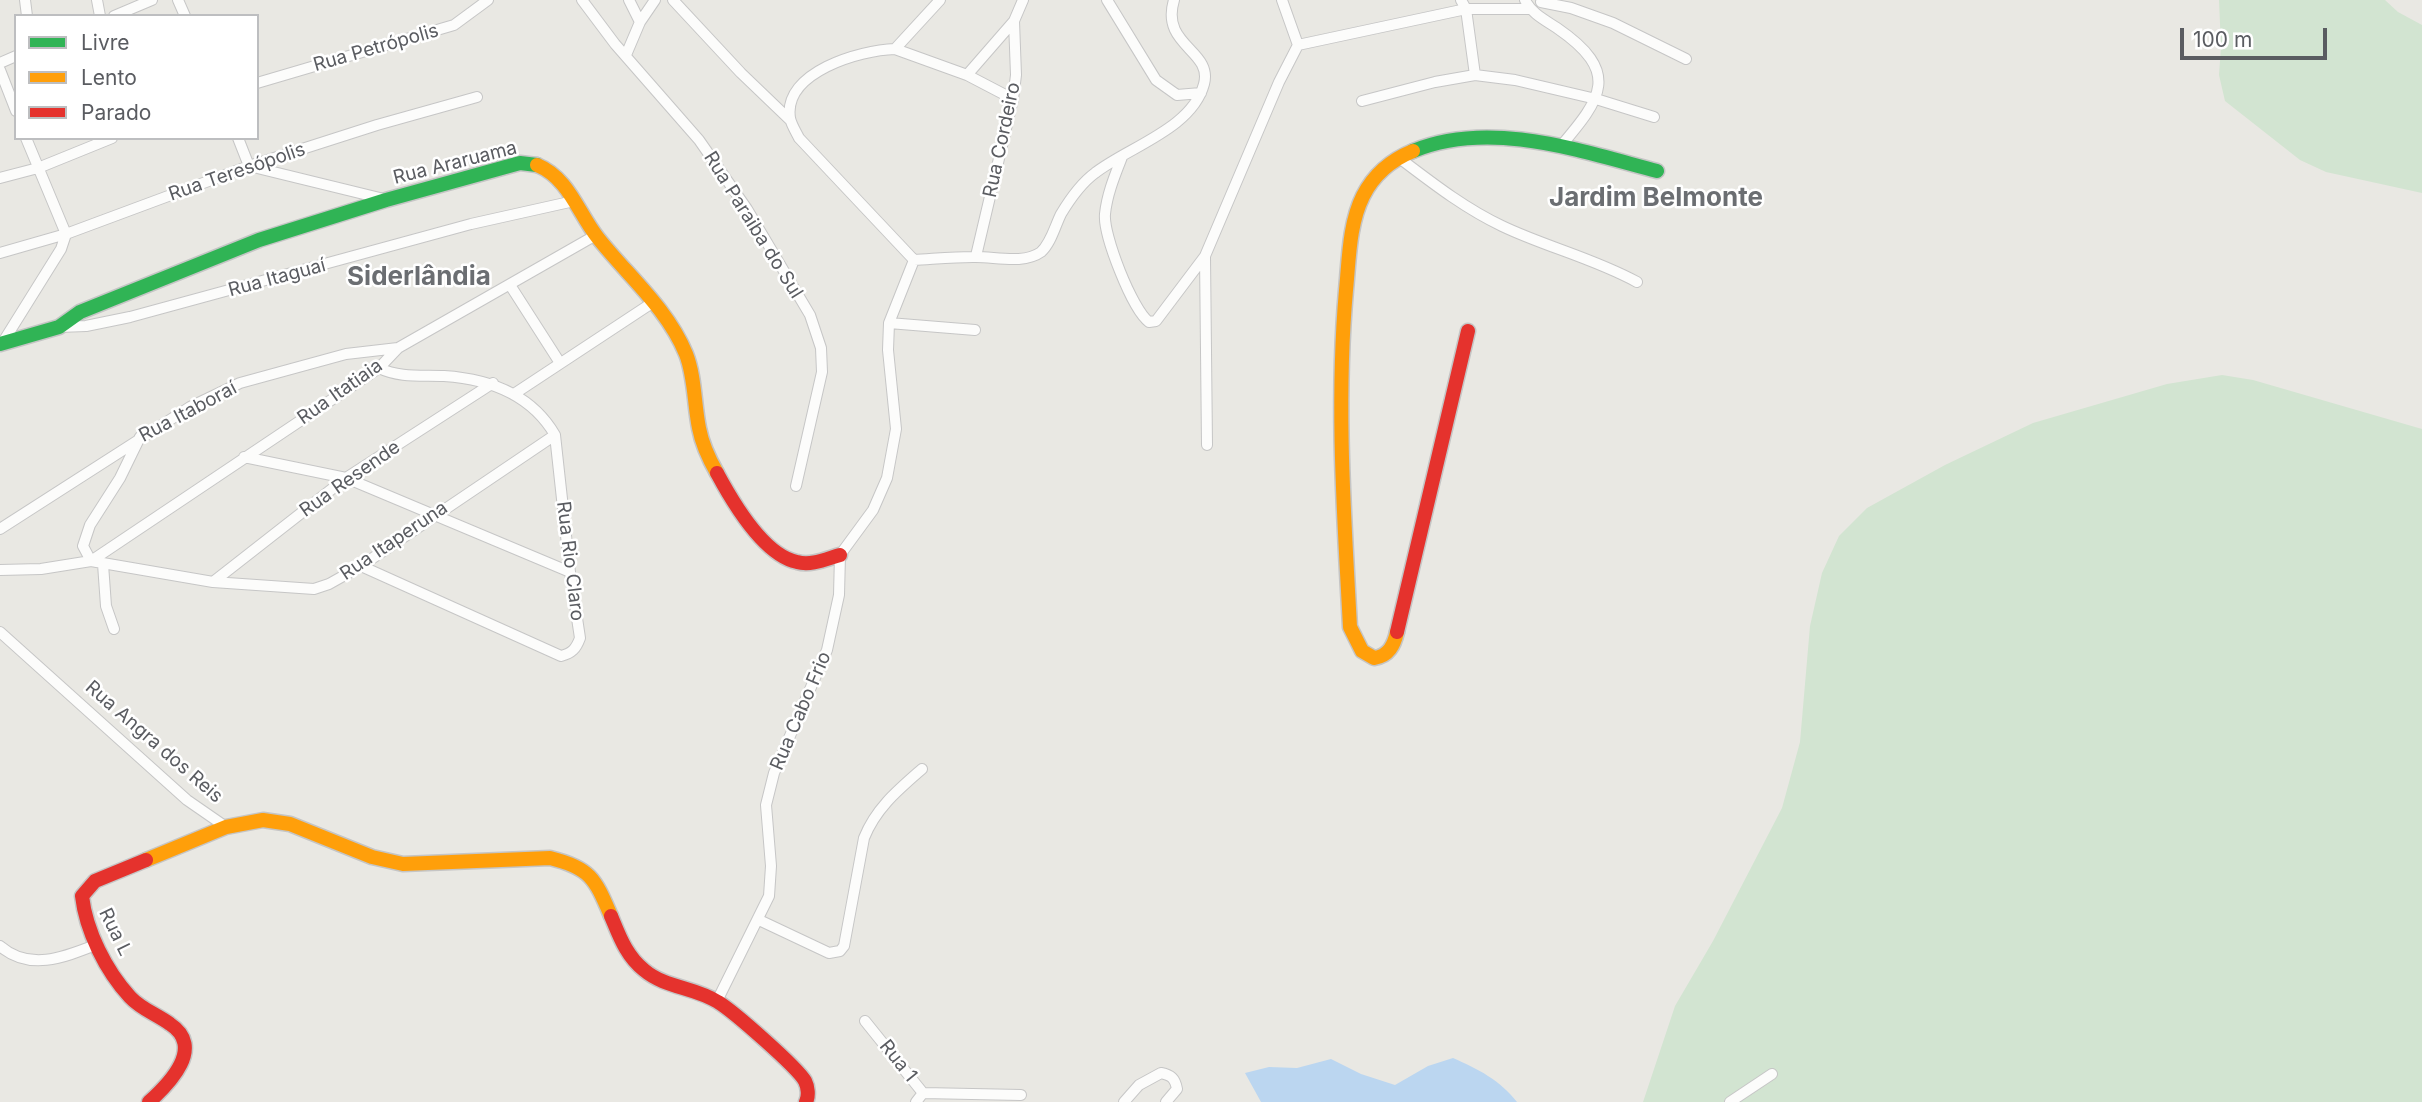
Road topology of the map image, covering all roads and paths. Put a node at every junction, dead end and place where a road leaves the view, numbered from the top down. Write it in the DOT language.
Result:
graph roads {
  1 [pos="152,0"];
  2 [pos="488,0"];
  3 [pos="582,0"];
  4 [pos="629,0"];
  5 [pos="654,0"];
  6 [pos="673,0"];
  7 [pos="940,0"];
  8 [pos="1023,0"];
  9 [pos="1107,0"];
  10 [pos="1174,0"];
  11 [pos="1282,0"];
  12 [pos="1542,1"];
  13 [pos="1464,4"];
  14 [pos="1527,5"];
  15 [pos="119,14"];
  16 [pos="640,22"];
  17 [pos="1014,22"];
  18 [pos="1298,45"];
  19 [pos="895,49"];
  20 [pos="626,55"];
  21 [pos="1686,59"];
  22 [pos="0,70"];
  23 [pos="967,75"];
  24 [pos="1475,75"];
  25 [pos="259,82"];
  26 [pos="1201,93"];
  27 [pos="477,97"];
  28 [pos="1013,99"];
  29 [pos="1596,99"];
  30 [pos="1362,101"];
  31 [pos="14,106"];
  32 [pos="1654,117"];
  33 [pos="790,120"];
  34 [pos="27,140"];
  35 [pos="107,140"];
  36 [pos="239,140"];
  37 [pos="1560,148"];
  38 [pos="1122,157"];
  39 [pos="1398,157"];
  40 [pos="249,166"];
  41 [pos="38,168"];
  42 [pos="1657,171"];
  43 [pos="0,178"];
  44 [pos="386,200"];
  45 [pos="575,201"];
  46 [pos="66,234"];
  47 [pos="596,235"];
  48 [pos="0,253"];
  49 [pos="976,256"];
  50 [pos="1205,256"];
  51 [pos="914,260"];
  52 [pos="1637,282"];
  53 [pos="510,285"];
  54 [pos="654,301"];
  55 [pos="889,323"];
  56 [pos="59,327"];
  57 [pos="975,330"];
  58 [pos="1468,331"];
  59 [pos="2,343"];
  60 [pos="398,348"];
  61 [pos="560,363"];
  62 [pos="379,368"];
  63 [pos="493,383"];
  64 [pos="514,394"];
  65 [pos="555,435"];
  66 [pos="140,437"];
  67 [pos="1207,445"];
  68 [pos="244,457"];
  69 [pos="346,478"];
  70 [pos="796,486"];
  71 [pos="435,514"];
  72 [pos="0,529"];
  73 [pos="840,555"];
  74 [pos="92,561"];
  75 [pos="103,564"];
  76 [pos="361,566"];
  77 [pos="0,569"];
  78 [pos="570,572"];
  79 [pos="213,582"];
  80 [pos="114,629"];
  81 [pos="0,632"];
  82 [pos="922,769"];
  83 [pos="226,827"];
  84 [pos="759,920"];
  85 [pos="98,944"];
  86 [pos="0,946"];
  87 [pos="717,1001"];
  88 [pos="865,1021"];
  89 [pos="1772,1074"];
  90 [pos="923,1093"];
  91 [pos="1021,1095"];
  92 [pos="149,1102"];
  93 [pos="806,1102"];
  94 [pos="916,1102"];
  95 [pos="1124,1102"];
  96 [pos="1166,1102"];
  97 [pos="1730,1102"];
  1 -- 15 [label="street"];
  2 -- 25 [label="street, Rua Petrópolis"];
  3 -- 20 [label="street, Rua Paraiba do Sul"];
  4 -- 16 [label="street"];
  5 -- 16 [label="street"];
  6 -- 33 [label="street"];
  7 -- 19 [label="street"];
  8 -- 17 [label="street, Rua Cordeiro"];
  9 -- 26 [label="street"];
  10 -- 26 [label="street"];
  11 -- 18 [label="street"];
  12 -- 14 [label="street"];
  12 -- 21 [label="street"];
  13 -- 14 [label="street"];
  13 -- 18 [label="street"];
  13 -- 24 [label="street"];
  14 -- 29 [label="street"];
  16 -- 20 [label="street"];
  17 -- 23 [label="street, Rua Cordeiro"];
  17 -- 28 [label="street, Rua Cordeiro"];
  18 -- 50 [label="street"];
  19 -- 23 [label="street"];
  19 -- 33 [label="street"];
  20 -- 70 [label="street, Rua Paraiba do Sul"];
  22 -- 31 [label="street"];
  23 -- 28 [label="street"];
  24 -- 29 [label="street"];
  24 -- 30 [label="street"];
  26 -- 38 [label="street"];
  27 -- 40 [label="street, Rua Teresópolis"];
  28 -- 49 [label="street, Rua Cordeiro"];
  29 -- 32 [label="street"];
  29 -- 37 [label="street"];
  33 -- 51 [label="street"];
  34 -- 41 [label="street"];
  35 -- 41 [label="street"];
  36 -- 40 [label="street"];
  37 -- 39 [label="street"];
  37 -- 42 [label="street"];
  38 -- 49 [label="street"];
  38 -- 50 [label="street"];
  39 -- 52 [label="street"];
  39 -- 58 [label="street"];
  40 -- 44 [label="street"];
  40 -- 46 [label="street, Rua Teresópolis"];
  41 -- 43 [label="street"];
  41 -- 46 [label="street"];
  44 -- 45 [label="street, Rua Araruama"];
  44 -- 56 [label="street, Rua Araruama"];
  45 -- 47 [label="street, Rua Araruama"];
  45 -- 56 [label="street, Rua Itaguaí"];
  46 -- 48 [label="street, Rua Teresópolis"];
  46 -- 59 [label="street"];
  47 -- 53 [label="street, Rua Itatiaia"];
  47 -- 54 [label="street, Rua Araruama"];
  49 -- 51 [label="street"];
  50 -- 67 [label="street"];
  51 -- 55 [label="street"];
  53 -- 60 [label="street, Rua Itatiaia"];
  53 -- 61 [label="street"];
  54 -- 61 [label="street"];
  54 -- 73 [label="street, Rua Araruama"];
  55 -- 57 [label="street"];
  55 -- 73 [label="street"];
  56 -- 59 [label="street, Rua Araruama"];
  60 -- 62 [label="street, Rua Itatiaia"];
  60 -- 66 [label="street, Rua Itaboraí"];
  61 -- 64 [label="street"];
  62 -- 63 [label="street"];
  62 -- 68 [label="street, Rua Itatiaia"];
  63 -- 64 [label="street"];
  63 -- 69 [label="street, Rua Resende"];
  64 -- 65 [label="street"];
  65 -- 71 [label="street, Rua Itaperuna"];
  65 -- 78 [label="street, Rua Rio Claro"];
  66 -- 72 [label="street, Rua Itaboraí"];
  66 -- 74 [label="street"];
  68 -- 69 [label="street"];
  68 -- 74 [label="street, Rua Itatiaia"];
  69 -- 71 [label="street"];
  69 -- 79 [label="street, Rua Resende"];
  71 -- 76 [label="street, Rua Itaperuna"];
  71 -- 78 [label="street"];
  73 -- 84 [label="street, Rua Cabo Frio"];
  74 -- 75 [label="street, Rua Itaperuna"];
  74 -- 77 [label="street, Rua Itaperuna"];
  75 -- 79 [label="street, Rua Itaperuna"];
  75 -- 80 [label="street"];
  76 -- 78 [label="street, Rua Rio Claro"];
  76 -- 79 [label="street, Rua Itaperuna"];
  81 -- 83 [label="street, Rua Angra dos Reis"];
  82 -- 84 [label="street"];
  83 -- 85 [label="street, Rua L"];
  83 -- 87 [label="street, Rua Angra dos Reis"];
  84 -- 87 [label="street, Rua Cabo Frio"];
  85 -- 86 [label="street"];
  85 -- 92 [label="street, Rua L"];
  87 -- 93 [label="street, Rua Angra dos Reis"];
  88 -- 90 [label="street, Rua 1"];
  89 -- 97 [label="street"];
  90 -- 91 [label="street"];
  90 -- 94 [label="street, Rua 1"];
  95 -- 96 [label="street"];
}
